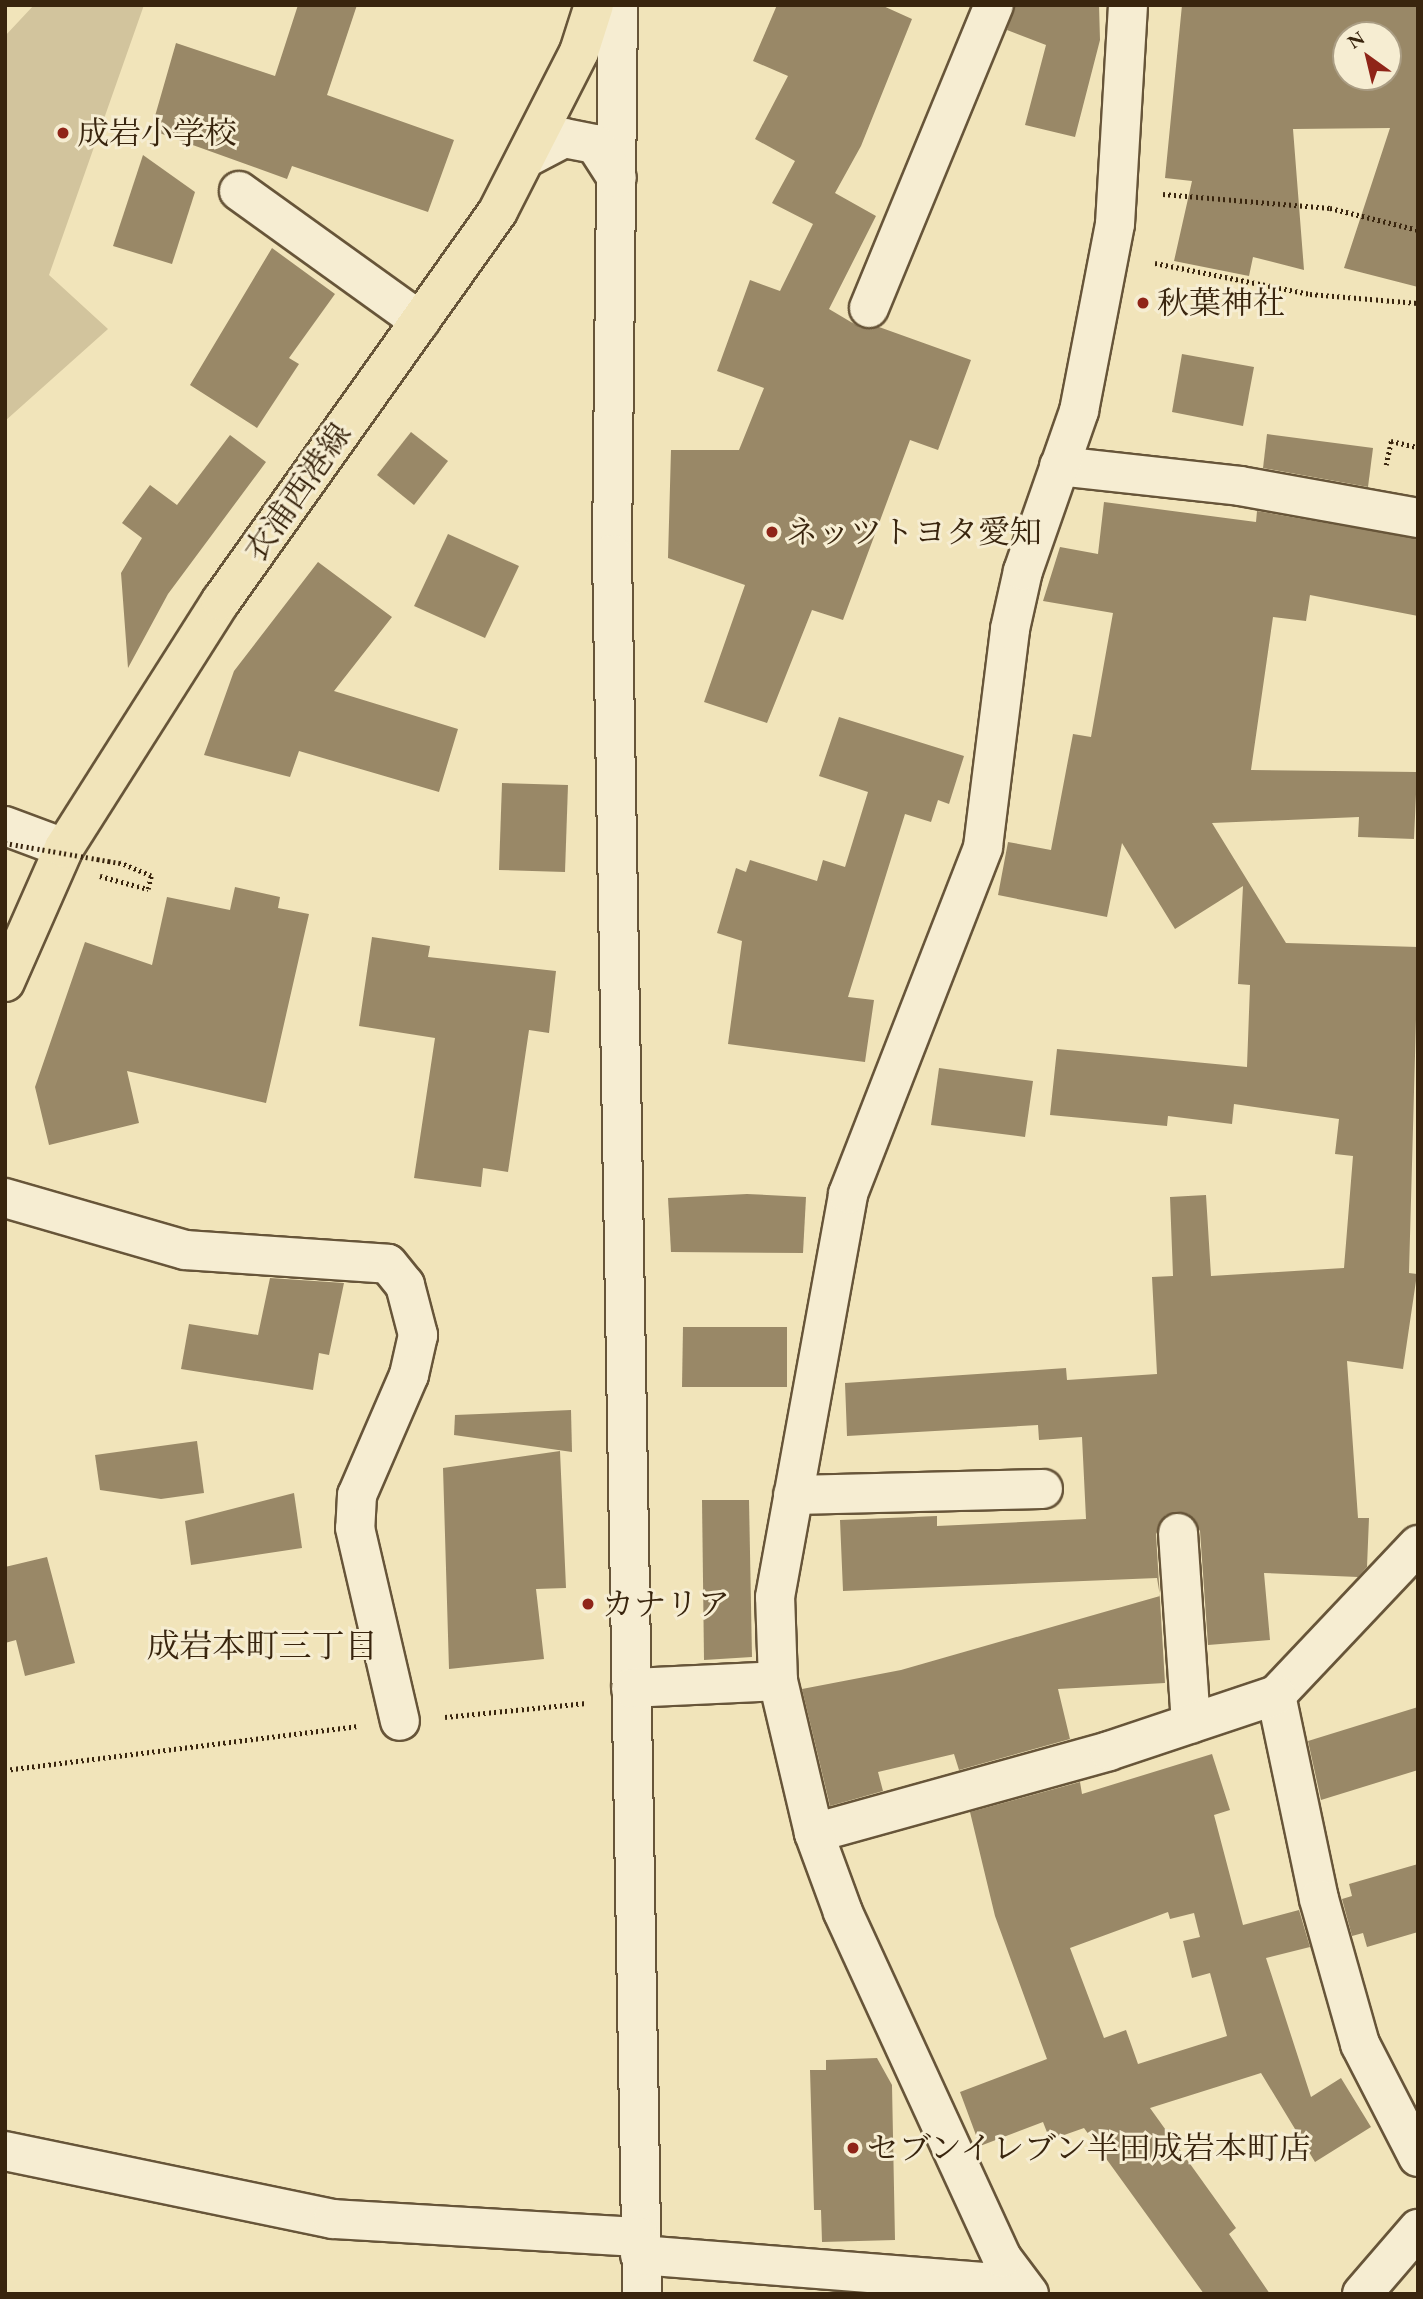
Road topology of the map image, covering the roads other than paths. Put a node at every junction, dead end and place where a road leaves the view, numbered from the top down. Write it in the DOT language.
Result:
graph roads {
  1 [pos="594,5"];
  2 [pos="618,5"];
  3 [pos="994,5"];
  4 [pos="1128,5"];
  5 [pos="528,157"];
  6 [pos="617,178"];
  7 [pos="239,191"];
  8 [pos="869,307"];
  9 [pos="420,321"];
  10 [pos="1059,466"];
  11 [pos="1418,518"];
  12 [pos="5,826"];
  13 [pos="64,848"];
  14 [pos="5,982"];
  15 [pos="5,1198"];
  16 [pos="1043,1489"];
  17 [pos="793,1495"];
  18 [pos="1178,1533"];
  19 [pos="1418,1545"];
  20 [pos="778,1681"];
  21 [pos="631,1688"];
  22 [pos="1276,1695"];
  23 [pos="400,1721"];
  24 [pos="1191,1724"];
  25 [pos="814,1833"];
  26 [pos="5,2151"];
  27 [pos="1418,2157"];
  28 [pos="1418,2229"];
  29 [pos="639,2246"];
  30 [pos="1023,2289"];
  31 [pos="642,2294"];
  32 [pos="1362,2294"];
  1 -- 5 [label="main road, 衣浦西港線"];
  2 -- 6 [label="street"];
  3 -- 8 [label="street"];
  4 -- 10 [label="street"];
  5 -- 6 [label="street"];
  5 -- 9 [label="main road, 衣浦西港線"];
  6 -- 21 [label="street"];
  7 -- 9 [label="street"];
  9 -- 13 [label="main road, 衣浦西港線"];
  10 -- 11 [label="street"];
  10 -- 17 [label="street"];
  12 -- 13 [label="street"];
  13 -- 14 [label="main road, 衣浦西港線"];
  15 -- 23 [label="street"];
  16 -- 17 [label="street"];
  17 -- 20 [label="street"];
  18 -- 24 [label="street"];
  19 -- 22 [label="street"];
  20 -- 21 [label="street"];
  20 -- 25 [label="street"];
  21 -- 29 [label="street"];
  22 -- 24 [label="street"];
  22 -- 27 [label="street"];
  24 -- 25 [label="street"];
  25 -- 30 [label="street"];
  26 -- 29 [label="street"];
  28 -- 32 [label="street"];
  29 -- 30 [label="street"];
  29 -- 31 [label="street"];
}
